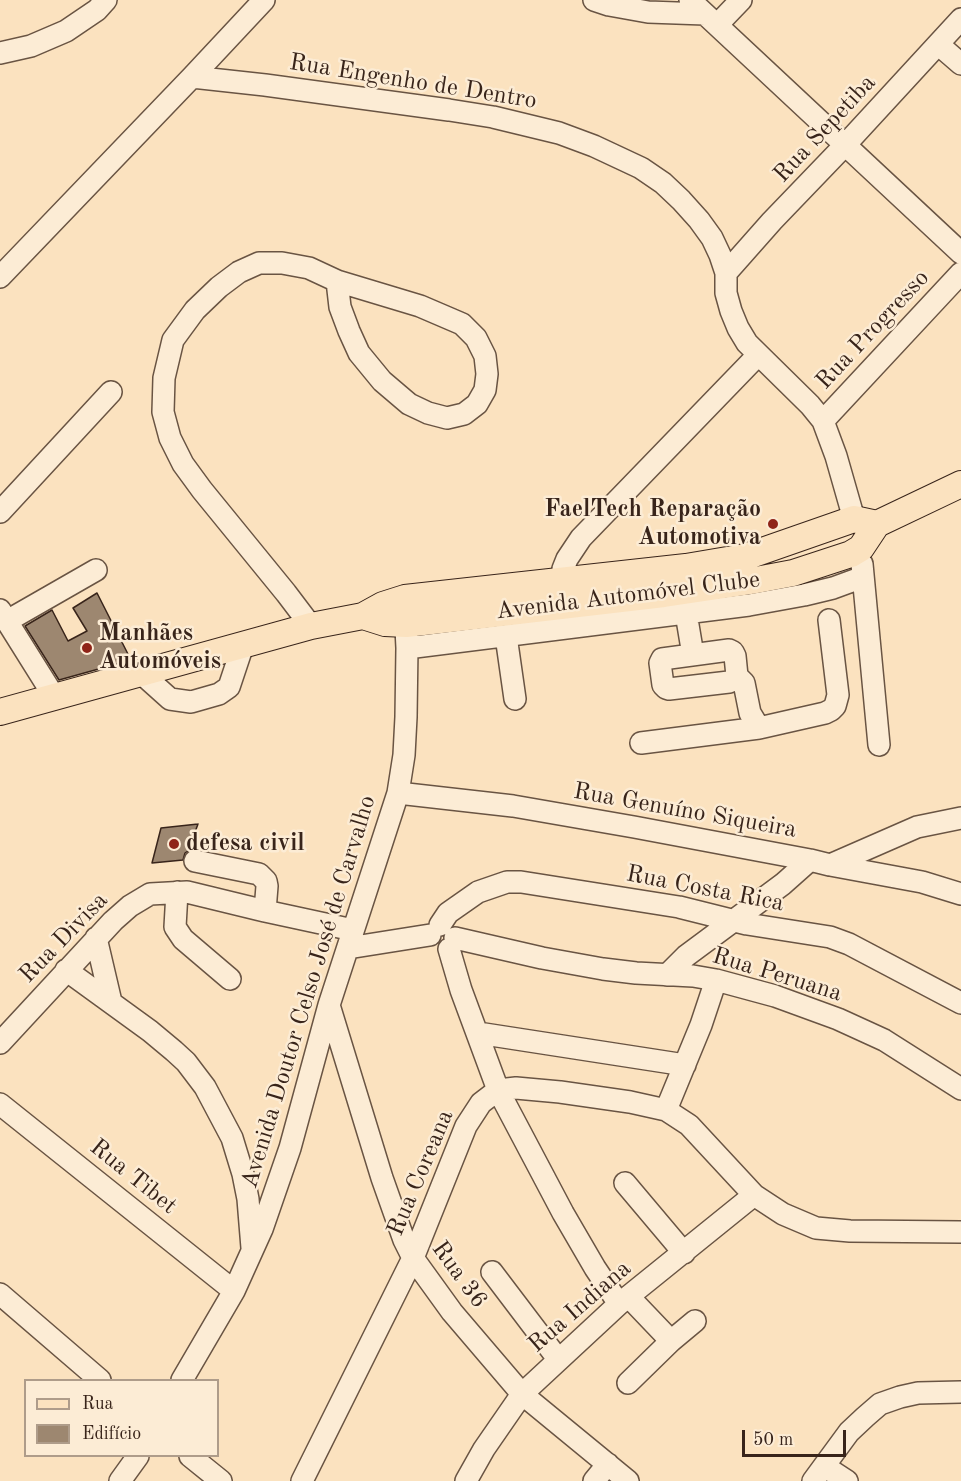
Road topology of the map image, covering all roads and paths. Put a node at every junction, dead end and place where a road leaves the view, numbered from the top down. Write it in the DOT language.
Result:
graph roads {
  1 [pos="106,0"];
  2 [pos="264,0"];
  3 [pos="594,0"];
  4 [pos="741,0"];
  5 [pos="704,13"];
  6 [pos="961,19"];
  7 [pos="939,45"];
  8 [pos="0,53"];
  9 [pos="961,64"];
  10 [pos="192,77"];
  11 [pos="846,144"];
  12 [pos="961,253"];
  13 [pos="726,273"];
  14 [pos="961,273"];
  15 [pos="0,277"];
  16 [pos="338,281"];
  17 [pos="758,355"];
  18 [pos="111,392"];
  19 [pos="823,421"];
  20 [pos="961,484"];
  21 [pos="0,512"];
  22 [pos="866,522"];
  23 [pos="861,548"];
  24 [pos="96,570"];
  25 [pos="863,577"];
  26 [pos="562,581"];
  27 [pos="687,590"];
  28 [pos="405,598"];
  29 [pos="546,608"];
  30 [pos="3,616"];
  31 [pos="363,616"];
  32 [pos="829,620"];
  33 [pos="311,626"];
  34 [pos="406,636"];
  35 [pos="506,636"];
  36 [pos="243,645"];
  37 [pos="693,655"];
  38 [pos="141,673"];
  39 [pos="737,676"];
  40 [pos="55,698"];
  41 [pos="514,699"];
  42 [pos="0,712"];
  43 [pos="759,728"];
  44 [pos="641,743"];
  45 [pos="879,745"];
  46 [pos="398,793"];
  47 [pos="961,818"];
  48 [pos="195,861"];
  49 [pos="820,862"];
  50 [pos="177,892"];
  51 [pos="961,894"];
  52 [pos="265,911"];
  53 [pos="733,921"];
  54 [pos="443,937"];
  55 [pos="96,938"];
  56 [pos="351,939"];
  57 [pos="66,970"];
  58 [pos="667,975"];
  59 [pos="230,979"];
  60 [pos="716,980"];
  61 [pos="111,1002"];
  62 [pos="961,1003"];
  63 [pos="329,1005"];
  64 [pos="478,1033"];
  65 [pos="0,1043"];
  66 [pos="685,1065"];
  67 [pos="961,1089"];
  68 [pos="498,1090"];
  69 [pos="0,1104"];
  70 [pos="666,1110"];
  71 [pos="625,1183"];
  72 [pos="753,1195"];
  73 [pos="961,1232"];
  74 [pos="253,1252"];
  75 [pos="684,1253"];
  76 [pos="413,1258"];
  77 [pos="492,1272"];
  78 [pos="234,1291"];
  79 [pos="0,1294"];
  80 [pos="624,1301"];
  81 [pos="695,1321"];
  82 [pos="671,1341"];
  83 [pos="558,1359"];
  84 [pos="99,1379"];
  85 [pos="183,1379"];
  86 [pos="628,1383"];
  87 [pos="961,1392"];
  88 [pos="522,1394"];
  89 [pos="137,1457"];
  90 [pos="192,1457"];
  91 [pos="608,1464"];
  92 [pos="818,1474"];
  93 [pos="120,1481"];
  94 [pos="221,1481"];
  95 [pos="302,1481"];
  96 [pos="466,1481"];
  97 [pos="594,1481"];
  98 [pos="628,1481"];
  99 [pos="847,1481"];
  1 -- 8 [label="street"];
  2 -- 10 [label="street"];
  3 -- 5 [label="street"];
  4 -- 5 [label="street"];
  5 -- 11 [label="street"];
  6 -- 7 [label="street, Rua Sepetiba"];
  7 -- 9 [label="street"];
  7 -- 11 [label="street, Rua Sepetiba"];
  10 -- 13 [label="street, Rua Engenho de Dentro"];
  10 -- 15 [label="street"];
  11 -- 12 [label="street"];
  11 -- 13 [label="street, Rua Sepetiba"];
  13 -- 17 [label="street, Rua Engenho de Dentro"];
  14 -- 19 [label="street, Rua Progresso"];
  16 -- 16 [label="street"];
  16 -- 33 [label="street"];
  17 -- 19 [label="street, Rua Engenho de Dentro"];
  17 -- 26 [label="street"];
  18 -- 21 [label="street"];
  19 -- 22 [label="street"];
  20 -- 22 [label="main road, Avenida Automóvel Clube"];
  22 -- 23 [label="main road"];
  22 -- 27 [label="main road, Avenida Automóvel Clube"];
  23 -- 25 [label="street"];
  23 -- 27 [label="main road, Avenida Automóvel Clube"];
  24 -- 30 [label="street"];
  25 -- 27 [label="street"];
  25 -- 45 [label="street"];
  26 -- 27 [label="main road, Avenida Automóvel Clube"];
  26 -- 28 [label="main road, Avenida Automóvel Clube"];
  26 -- 29 [label="main road"];
  27 -- 29 [label="main road, Avenida Automóvel Clube"];
  27 -- 35 [label="street"];
  27 -- 37 [label="street"];
  28 -- 31 [label="main road, Avenida Automóvel Clube"];
  28 -- 34 [label="street, Avenida Doutor Celso José de Carvalho"];
  29 -- 34 [label="main road, Avenida Automóvel Clube"];
  30 -- 40 [label="street"];
  31 -- 33 [label="main road, Avenida Automóvel Clube"];
  31 -- 34 [label="main road, Avenida Automóvel Clube"];
  32 -- 43 [label="street"];
  33 -- 36 [label="main road, Avenida Automóvel Clube"];
  34 -- 35 [label="street"];
  34 -- 46 [label="street, Avenida Doutor Celso José de Carvalho"];
  35 -- 41 [label="street"];
  36 -- 38 [label="main road, Avenida Automóvel Clube"];
  36 -- 38 [label="street"];
  37 -- 39 [label="street"];
  37 -- 39 [label="street"];
  38 -- 40 [label="main road, Avenida Automóvel Clube"];
  39 -- 43 [label="street"];
  40 -- 42 [label="main road, Avenida Automóvel Clube"];
  43 -- 44 [label="street"];
  46 -- 49 [label="street, Rua Genuíno Siqueira"];
  46 -- 56 [label="street, Avenida Doutor Celso José de Carvalho"];
  47 -- 49 [label="street"];
  48 -- 52 [label="street"];
  49 -- 51 [label="street, Rua Genuíno Siqueira"];
  49 -- 53 [label="street"];
  50 -- 52 [label="street, Rua Divisa"];
  50 -- 55 [label="street, Rua Divisa"];
  50 -- 59 [label="street"];
  52 -- 56 [label="street, Rua Divisa"];
  53 -- 54 [label="street, Rua Costa Rica"];
  53 -- 58 [label="street"];
  53 -- 62 [label="street, Rua Costa Rica"];
  54 -- 56 [label="street, Rua Peruana"];
  54 -- 58 [label="street, Rua Peruana"];
  54 -- 64 [label="street"];
  55 -- 57 [label="street, Rua Divisa"];
  55 -- 61 [label="street"];
  56 -- 63 [label="street, Avenida Doutor Celso José de Carvalho"];
  57 -- 61 [label="street"];
  57 -- 65 [label="street, Rua Divisa"];
  58 -- 60 [label="street, Rua Peruana"];
  60 -- 66 [label="street"];
  60 -- 67 [label="street, Rua Peruana"];
  61 -- 74 [label="street"];
  63 -- 74 [label="street, Avenida Doutor Celso José de Carvalho"];
  63 -- 76 [label="street, Rua 36"];
  64 -- 66 [label="street"];
  64 -- 68 [label="street"];
  66 -- 70 [label="street"];
  68 -- 70 [label="street"];
  68 -- 76 [label="street, Rua Coreana"];
  68 -- 80 [label="street"];
  69 -- 78 [label="street, Rua Tibet"];
  70 -- 72 [label="street"];
  71 -- 75 [label="street"];
  72 -- 73 [label="street"];
  72 -- 75 [label="street, Rua Indiana"];
  74 -- 78 [label="street, Avenida Doutor Celso José de Carvalho"];
  75 -- 80 [label="street, Rua Indiana"];
  76 -- 88 [label="street, Rua 36"];
  76 -- 95 [label="street, Rua Coreana"];
  77 -- 83 [label="street"];
  78 -- 85 [label="street, Avenida Doutor Celso José de Carvalho"];
  79 -- 84 [label="street"];
  80 -- 82 [label="street"];
  80 -- 83 [label="street, Rua Indiana"];
  81 -- 82 [label="street"];
  82 -- 86 [label="street"];
  83 -- 88 [label="street, Rua Indiana"];
  87 -- 92 [label="street"];
  88 -- 91 [label="street, Rua 36"];
  88 -- 96 [label="street, Rua Indiana"];
  89 -- 93 [label="street"];
  90 -- 94 [label="street"];
  91 -- 97 [label="street"];
  91 -- 98 [label="street, Rua 36"];
  92 -- 99 [label="street"];
}
